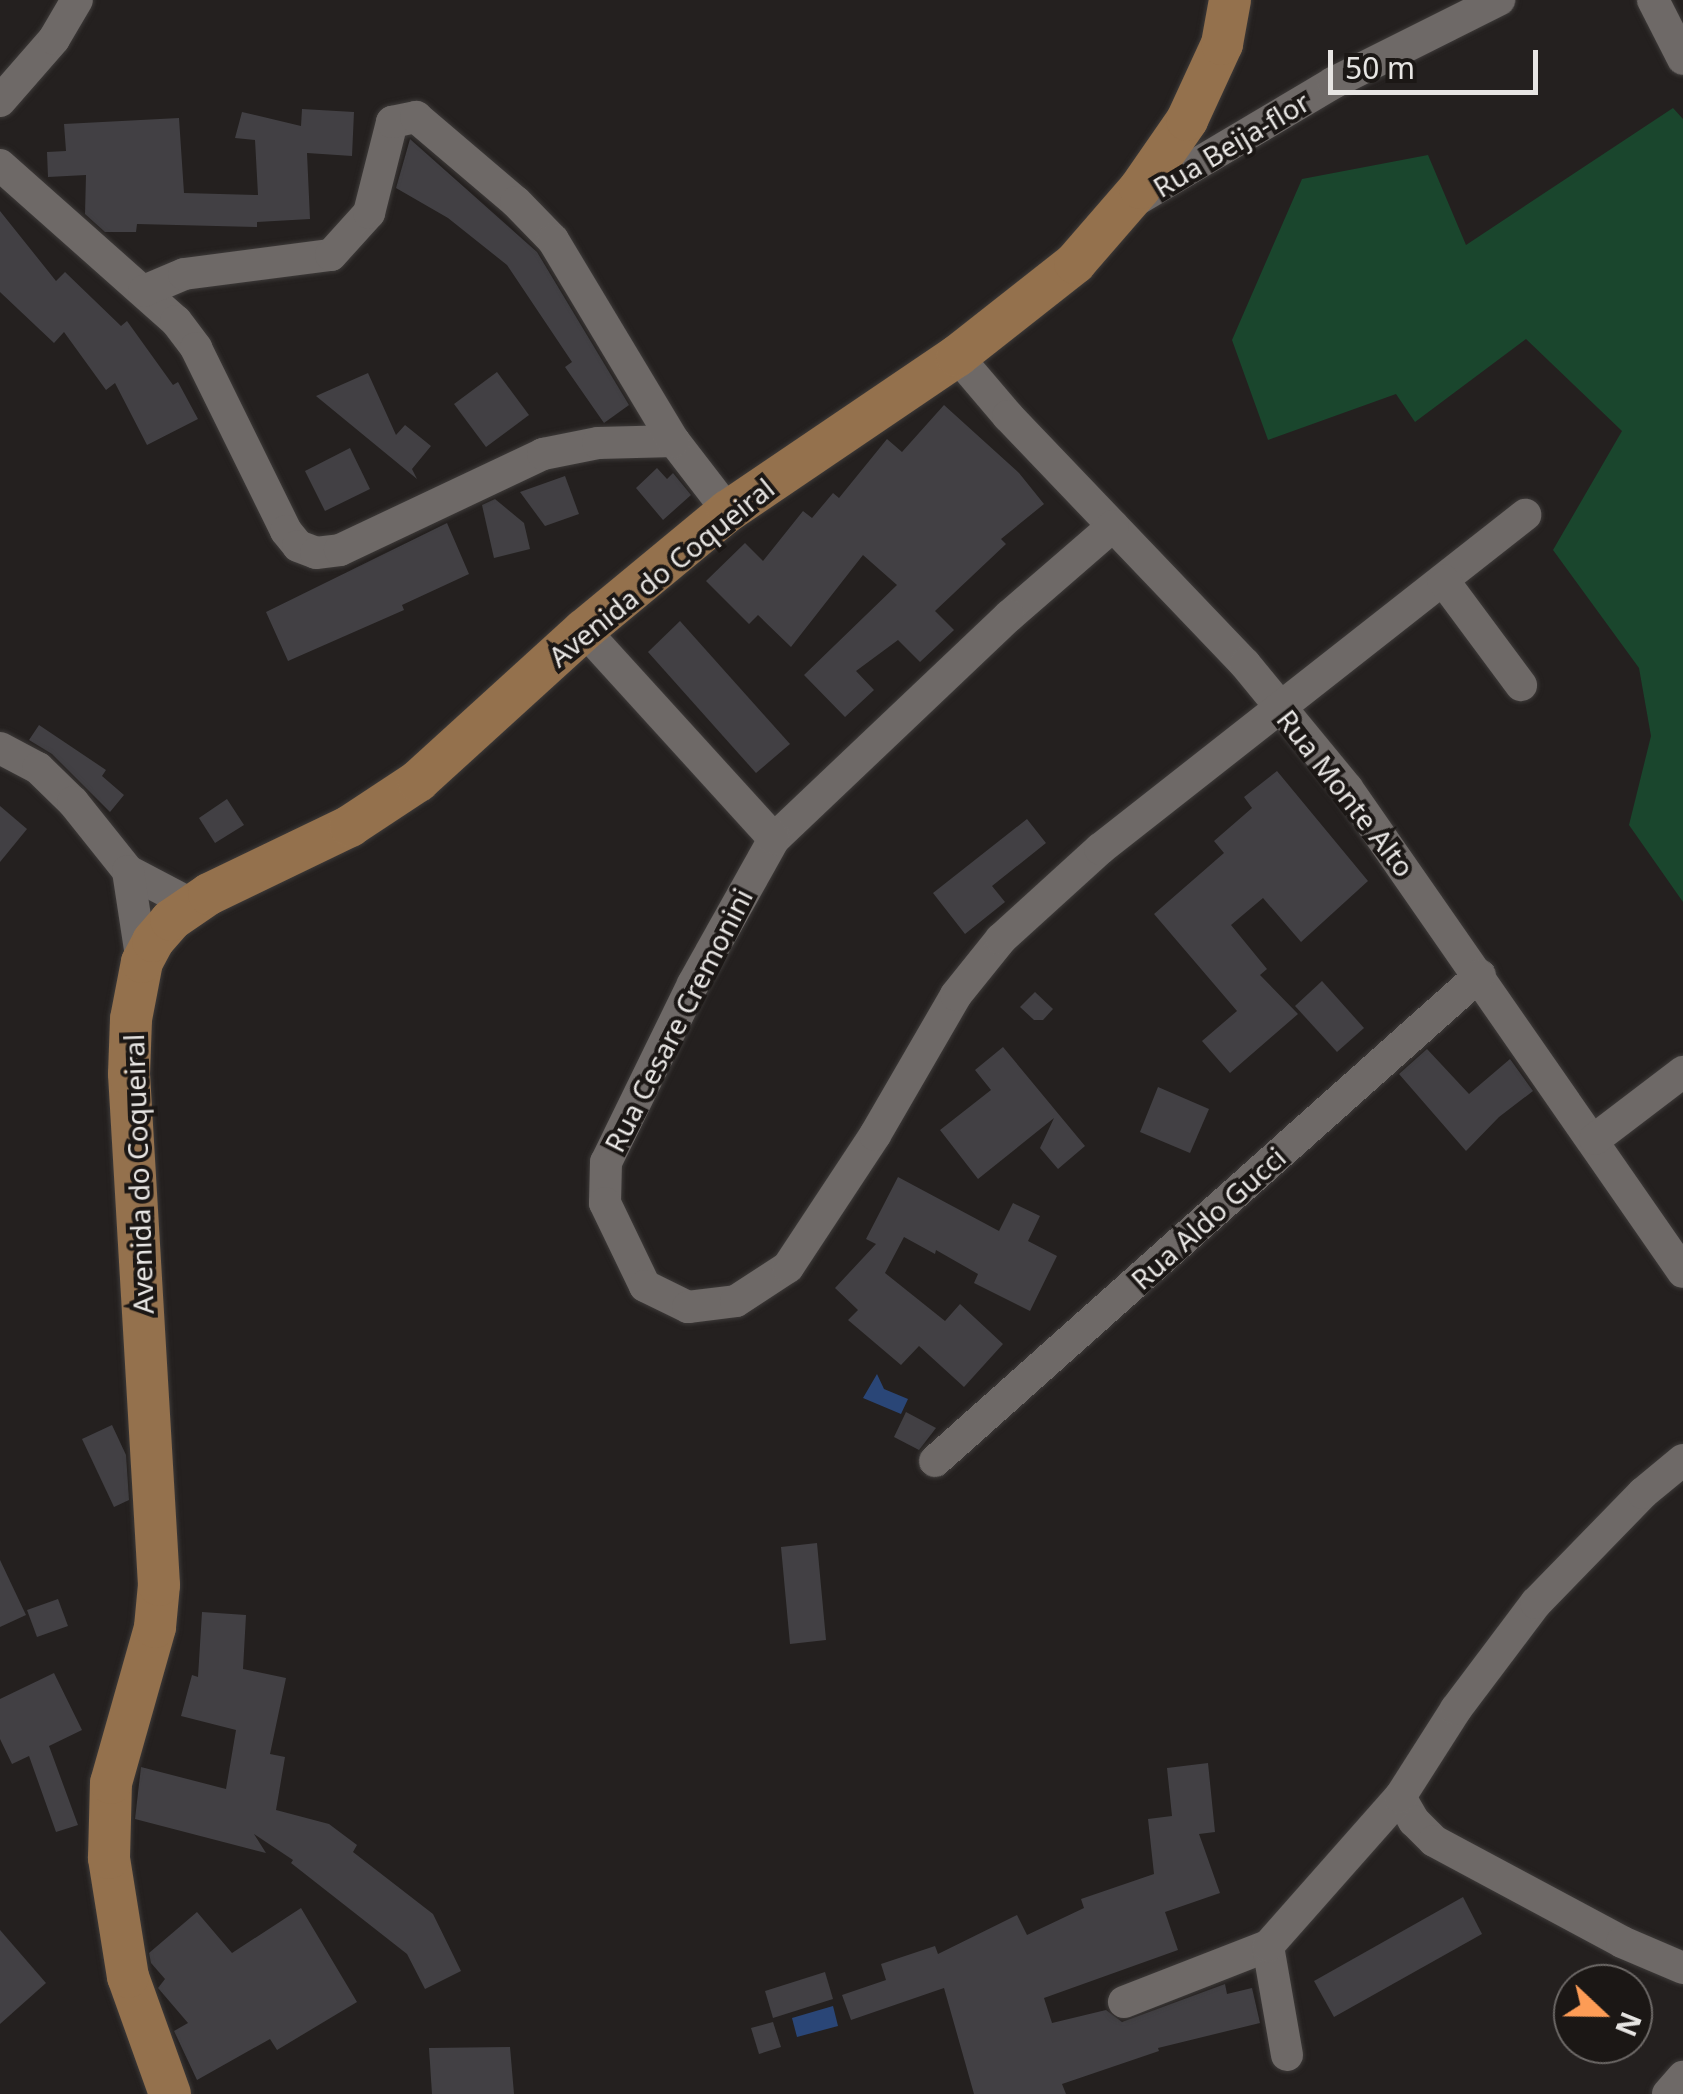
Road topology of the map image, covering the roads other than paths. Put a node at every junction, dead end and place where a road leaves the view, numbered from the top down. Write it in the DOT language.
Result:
graph roads {
  1 [pos="78,0"];
  2 [pos="1230,0"];
  3 [pos="1499,0"];
  4 [pos="1653,0"];
  5 [pos="1683,59"];
  6 [pos="0,101"];
  7 [pos="0,164"];
  8 [pos="1124,208"];
  9 [pos="144,291"];
  10 [pos="957,356"];
  11 [pos="674,441"];
  12 [pos="728,510"];
  13 [pos="1525,515"];
  14 [pos="1114,526"];
  15 [pos="1444,580"];
  16 [pos="584,630"];
  17 [pos="1521,685"];
  18 [pos="1282,708"];
  19 [pos="0,748"];
  20 [pos="774,839"];
  21 [pos="128,872"];
  22 [pos="193,905"];
  23 [pos="142,962"];
  24 [pos="1480,974"];
  25 [pos="1683,1072"];
  26 [pos="1594,1139"];
  27 [pos="1683,1272"];
  28 [pos="1683,1460"];
  29 [pos="935,1461"];
  30 [pos="1400,1797"];
  31 [pos="1268,1946"];
  32 [pos="1683,1968"];
  33 [pos="1124,2002"];
  34 [pos="1287,2055"];
  35 [pos="1683,2076"];
  36 [pos="170,2094"];
  37 [pos="1668,2094"];
  1 -- 6 [label="street"];
  2 -- 8 [label="main road, Avenida do Coqueiral"];
  3 -- 8 [label="street, Rua Beija-flor"];
  4 -- 5 [label="street"];
  7 -- 9 [label="street"];
  8 -- 10 [label="main road, Avenida do Coqueiral"];
  9 -- 11 [label="street"];
  9 -- 11 [label="street"];
  10 -- 12 [label="main road, Avenida do Coqueiral"];
  10 -- 14 [label="street, Rua Monte Alto"];
  11 -- 12 [label="street"];
  12 -- 16 [label="main road, Avenida do Coqueiral"];
  13 -- 15 [label="street, Rua Cesare Cremonini"];
  14 -- 18 [label="street, Rua Monte Alto"];
  14 -- 20 [label="street, Rua Cesare Cremonini"];
  15 -- 17 [label="street"];
  15 -- 18 [label="street, Rua Cesare Cremonini"];
  16 -- 20 [label="street"];
  16 -- 22 [label="main road, Avenida do Coqueiral"];
  18 -- 20 [label="street, Rua Cesare Cremonini"];
  18 -- 24 [label="street, Rua Monte Alto"];
  19 -- 21 [label="street"];
  21 -- 22 [label="street"];
  21 -- 23 [label="street"];
  22 -- 23 [label="main road, Avenida do Coqueiral"];
  23 -- 36 [label="main road, Avenida do Coqueiral"];
  24 -- 26 [label="street, Rua Monte Alto"];
  24 -- 29 [label="street, Rua Aldo Gucci"];
  25 -- 26 [label="street"];
  26 -- 27 [label="street, Rua Monte Alto"];
  28 -- 30 [label="street"];
  30 -- 31 [label="street"];
  30 -- 32 [label="street"];
  31 -- 33 [label="street"];
  31 -- 34 [label="street"];
  35 -- 37 [label="street"];
}
